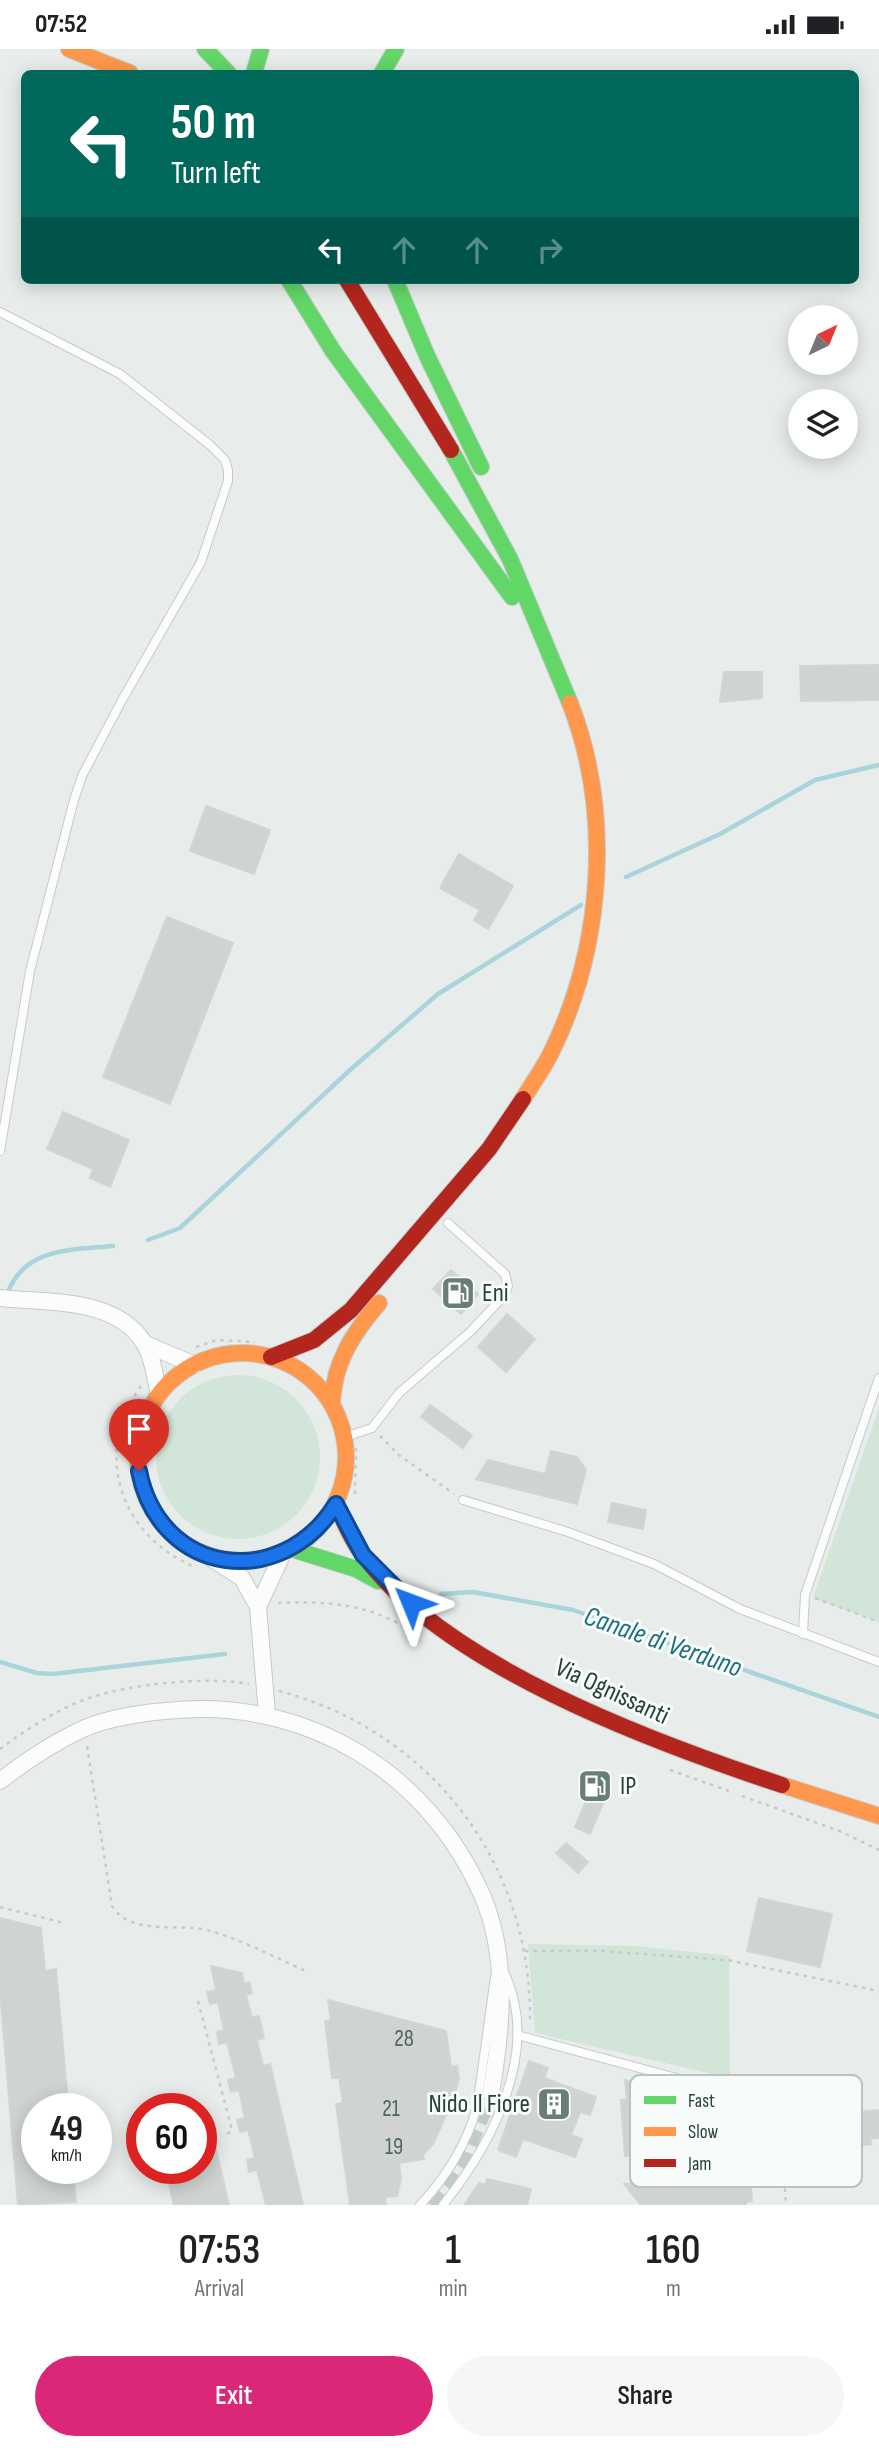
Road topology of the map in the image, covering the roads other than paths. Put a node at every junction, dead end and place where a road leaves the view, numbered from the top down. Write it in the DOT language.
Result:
graph roads {
  1 [pos="69,49"];
  2 [pos="261,49"];
  3 [pos="396,49"];
  4 [pos="208,52"];
  5 [pos="122,70"];
  6 [pos="225,70"];
  7 [pos="255,70"];
  8 [pos="384,70"];
  9 [pos="291,284"];
  10 [pos="349,284"];
  11 [pos="383,284"];
  12 [pos="397,284"];
  13 [pos="0,312"];
  14 [pos="428,358"];
  15 [pos="488,481"];
  16 [pos="500,506"];
  17 [pos="547,603"];
  18 [pos="553,659"];
  19 [pos="586,699"];
  20 [pos="544,1097"];
  21 [pos="509,1150"];
  22 [pos="0,1151"];
  23 [pos="493,1171"];
  24 [pos="448,1223"];
  25 [pos="397,1282"];
  26 [pos="0,1298"];
  27 [pos="145,1344"];
  28 [pos="271,1357"];
  29 [pos="195,1364"];
  30 [pos="879,1378"];
  31 [pos="159,1395"];
  32 [pos="332,1403"];
  33 [pos="350,1435"];
  34 [pos="463,1500"];
  35 [pos="336,1504"];
  36 [pos="287,1551"];
  37 [pos="201,1562"];
  38 [pos="398,1592"];
  39 [pos="258,1607"];
  40 [pos="803,1634"];
  41 [pos="879,1662"];
  42 [pos="267,1714"];
  43 [pos="0,1781"];
  44 [pos="825,1800"];
  45 [pos="879,1816"];
  46 [pos="879,1831"];
  47 [pos="499,1961"];
  48 [pos="517,2035"];
  49 [pos="664,2075"];
  50 [pos="491,2093"];
  51 [pos="421,2205"];
  52 [pos="443,2205"];
  1 -- 5 [label="main road"];
  2 -- 7 [label="main road"];
  3 -- 8 [label="main road"];
  4 -- 6 [label="main road"];
  9 -- 18 [label="main road"];
  10 -- 18 [label="main road"];
  11 -- 14 [label="main road"];
  12 -- 14 [label="main road"];
  13 -- 22 [label="lane"];
  14 -- 15 [label="main road"];
  16 -- 17 [label="main road"];
  18 -- 28 [label="main road"];
  19 -- 20 [label="main road"];
  21 -- 23 [label="main road"];
  24 -- 33 [label="lane"];
  25 -- 32 [label="main road"];
  26 -- 27 [label="street"];
  27 -- 29 [label="street"];
  27 -- 31 [label="street"];
  28 -- 29 [label="main road"];
  28 -- 32 [label="main road"];
  29 -- 31 [label="main road"];
  30 -- 40 [label="lane"];
  31 -- 37 [label="main road"];
  32 -- 33 [label="main road"];
  33 -- 35 [label="main road"];
  34 -- 40 [label="lane"];
  35 -- 36 [label="main road"];
  35 -- 38 [label="main road, Via Ognissanti"];
  36 -- 37 [label="main road"];
  36 -- 38 [label="main road, Via Ognissanti"];
  36 -- 39 [label="street"];
  37 -- 39 [label="street"];
  38 -- 44 [label="main road, Via Ognissanti"];
  39 -- 42 [label="street"];
  40 -- 41 [label="lane"];
  42 -- 43 [label="street"];
  42 -- 47 [label="street"];
  44 -- 45 [label="main road, Via Ognissanti"];
  44 -- 46 [label="main road, Via Ognissanti"];
  47 -- 48 [label="lane"];
  47 -- 50 [label="street"];
  47 -- 51 [label="lane"];
  48 -- 49 [label="lane"];
  48 -- 52 [label="lane"];
}
